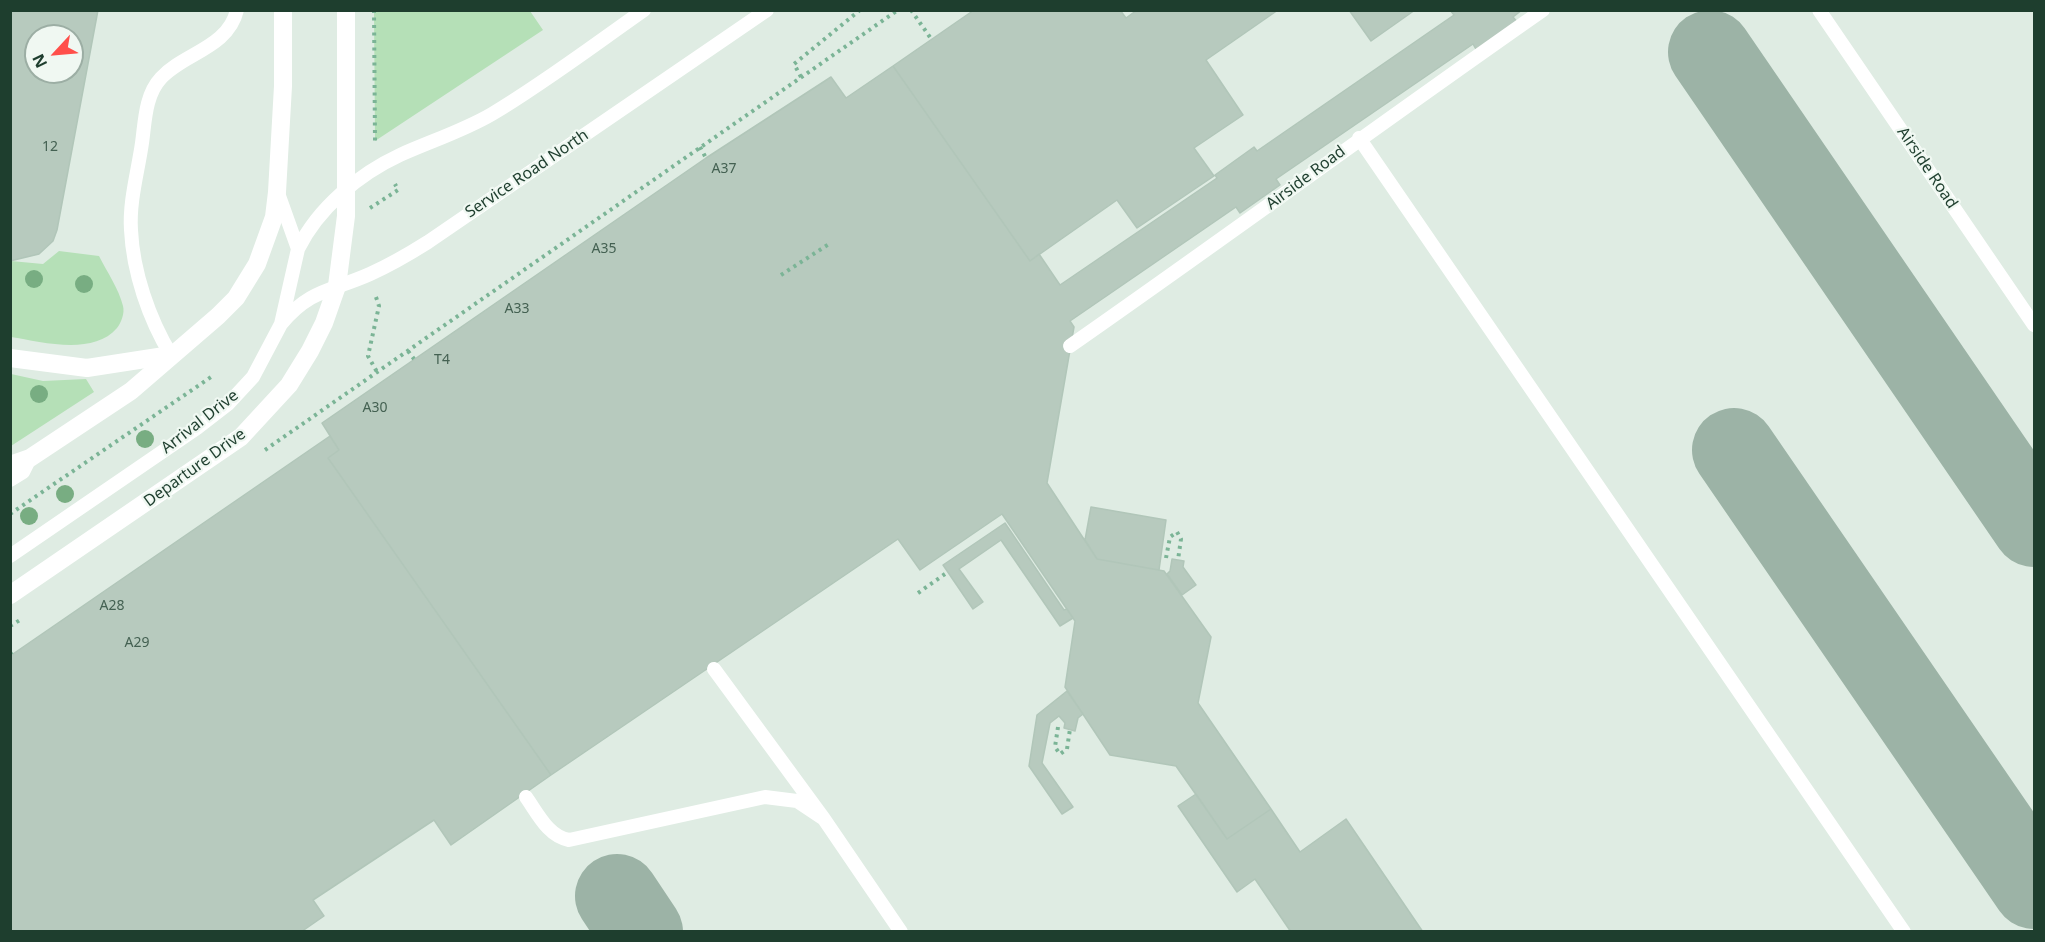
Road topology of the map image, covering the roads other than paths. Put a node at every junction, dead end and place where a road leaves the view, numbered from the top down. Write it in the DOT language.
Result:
graph roads {
  1 [pos="237,10"];
  2 [pos="283,10"];
  3 [pos="346,10"];
  4 [pos="644,10"];
  5 [pos="767,10"];
  6 [pos="1543,10"];
  7 [pos="1819,10"];
  8 [pos="1359,138"];
  9 [pos="277,192"];
  10 [pos="298,249"];
  11 [pos="281,324"];
  12 [pos="2034,325"];
  13 [pos="1070,346"];
  14 [pos="171,355"];
  15 [pos="10,358"];
  16 [pos="30,458"];
  17 [pos="10,465"];
  18 [pos="10,480"];
  19 [pos="10,556"];
  20 [pos="10,595"];
  21 [pos="714,669"];
  22 [pos="526,797"];
  23 [pos="824,819"];
  24 [pos="900,932"];
  25 [pos="1904,932"];
  1 -- 14 [label="lane"];
  2 -- 9 [label="street"];
  3 -- 20 [label="street, Departure Drive, bridge"];
  4 -- 10 [label="lane"];
  5 -- 11 [label="lane, Service Road North"];
  6 -- 8 [label="lane, Airside Road"];
  7 -- 12 [label="lane, Airside Road"];
  8 -- 13 [label="lane, Airside Road"];
  8 -- 25 [label="lane"];
  9 -- 10 [label="lane"];
  9 -- 14 [label="street"];
  10 -- 11 [label="lane, Arrival Drive"];
  11 -- 19 [label="lane, Arrival Drive"];
  14 -- 15 [label="street"];
  14 -- 16 [label="street"];
  16 -- 17 [label="street"];
  16 -- 18 [label="lane"];
  21 -- 23 [label="lane"];
  22 -- 23 [label="lane"];
  23 -- 24 [label="lane"];
}
